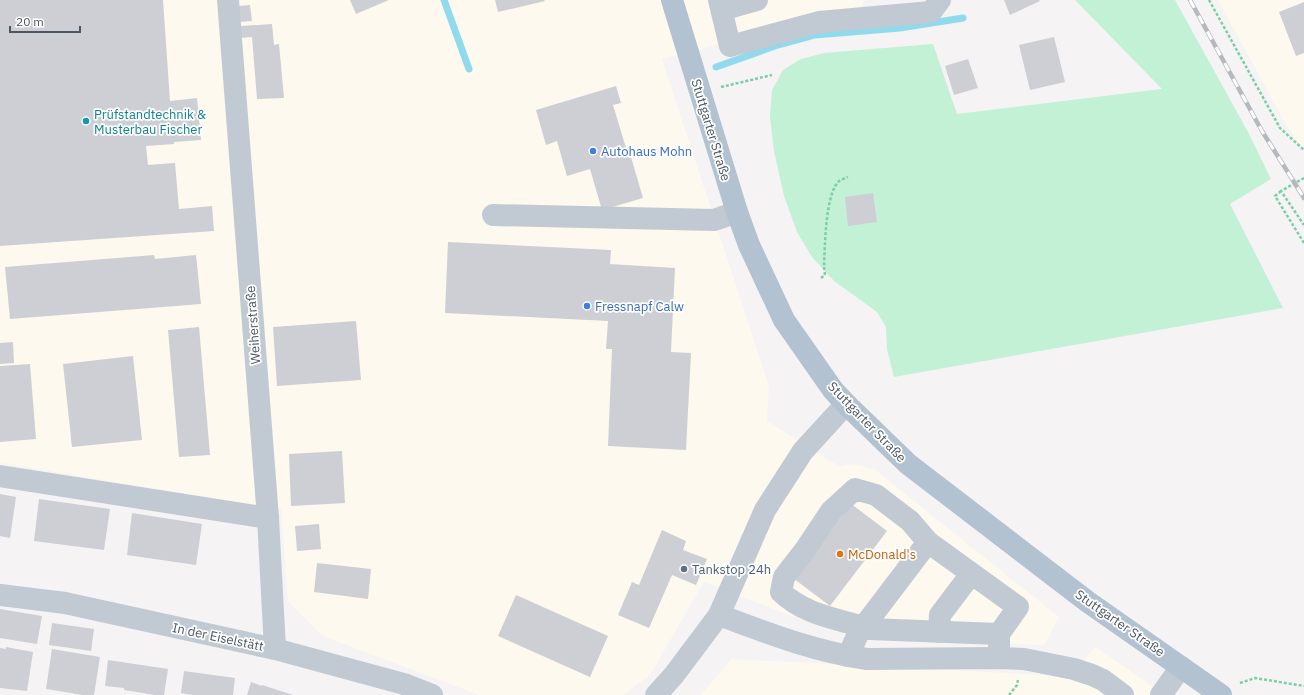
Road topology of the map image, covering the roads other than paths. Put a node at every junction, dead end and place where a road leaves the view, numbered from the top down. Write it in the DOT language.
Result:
graph roads {
  1 [pos="228,0"];
  2 [pos="672,0"];
  3 [pos="757,0"];
  4 [pos="940,0"];
  5 [pos="721,5"];
  6 [pos="737,212"];
  7 [pos="493,215"];
  8 [pos="846,404"];
  9 [pos="0,476"];
  10 [pos="268,518"];
  11 [pos="928,542"];
  12 [pos="970,574"];
  13 [pos="0,596"];
  14 [pos="719,615"];
  15 [pos="863,627"];
  16 [pos="939,632"];
  17 [pos="999,634"];
  18 [pos="275,650"];
  19 [pos="848,656"];
  20 [pos="1000,658"];
  21 [pos="1181,667"];
  22 [pos="1219,694"];
  23 [pos="432,695"];
  24 [pos="656,695"];
  25 [pos="1123,695"];
  26 [pos="1161,695"];
  1 -- 10 [label="street, Weiherstraße"];
  2 -- 6 [label="main road, Stuttgarter Straße"];
  3 -- 5 [label="street"];
  4 -- 5 [label="street"];
  6 -- 7 [label="street"];
  6 -- 8 [label="main road, Stuttgarter Straße"];
  8 -- 14 [label="street"];
  8 -- 21 [label="main road, Stuttgarter Straße"];
  9 -- 10 [label="street"];
  10 -- 18 [label="street, Weiherstraße"];
  11 -- 12 [label="street"];
  11 -- 15 [label="street"];
  11 -- 15 [label="street"];
  12 -- 16 [label="street"];
  12 -- 17 [label="street"];
  13 -- 18 [label="street, In der Eiselstätt"];
  14 -- 19 [label="street"];
  14 -- 24 [label="street"];
  15 -- 16 [label="street"];
  15 -- 19 [label="street"];
  16 -- 17 [label="street"];
  17 -- 20 [label="street"];
  18 -- 23 [label="street, In der Eiselstätt"];
  19 -- 20 [label="street"];
  20 -- 25 [label="street"];
  21 -- 22 [label="main road, Stuttgarter Straße"];
  21 -- 26 [label="street"];
}
